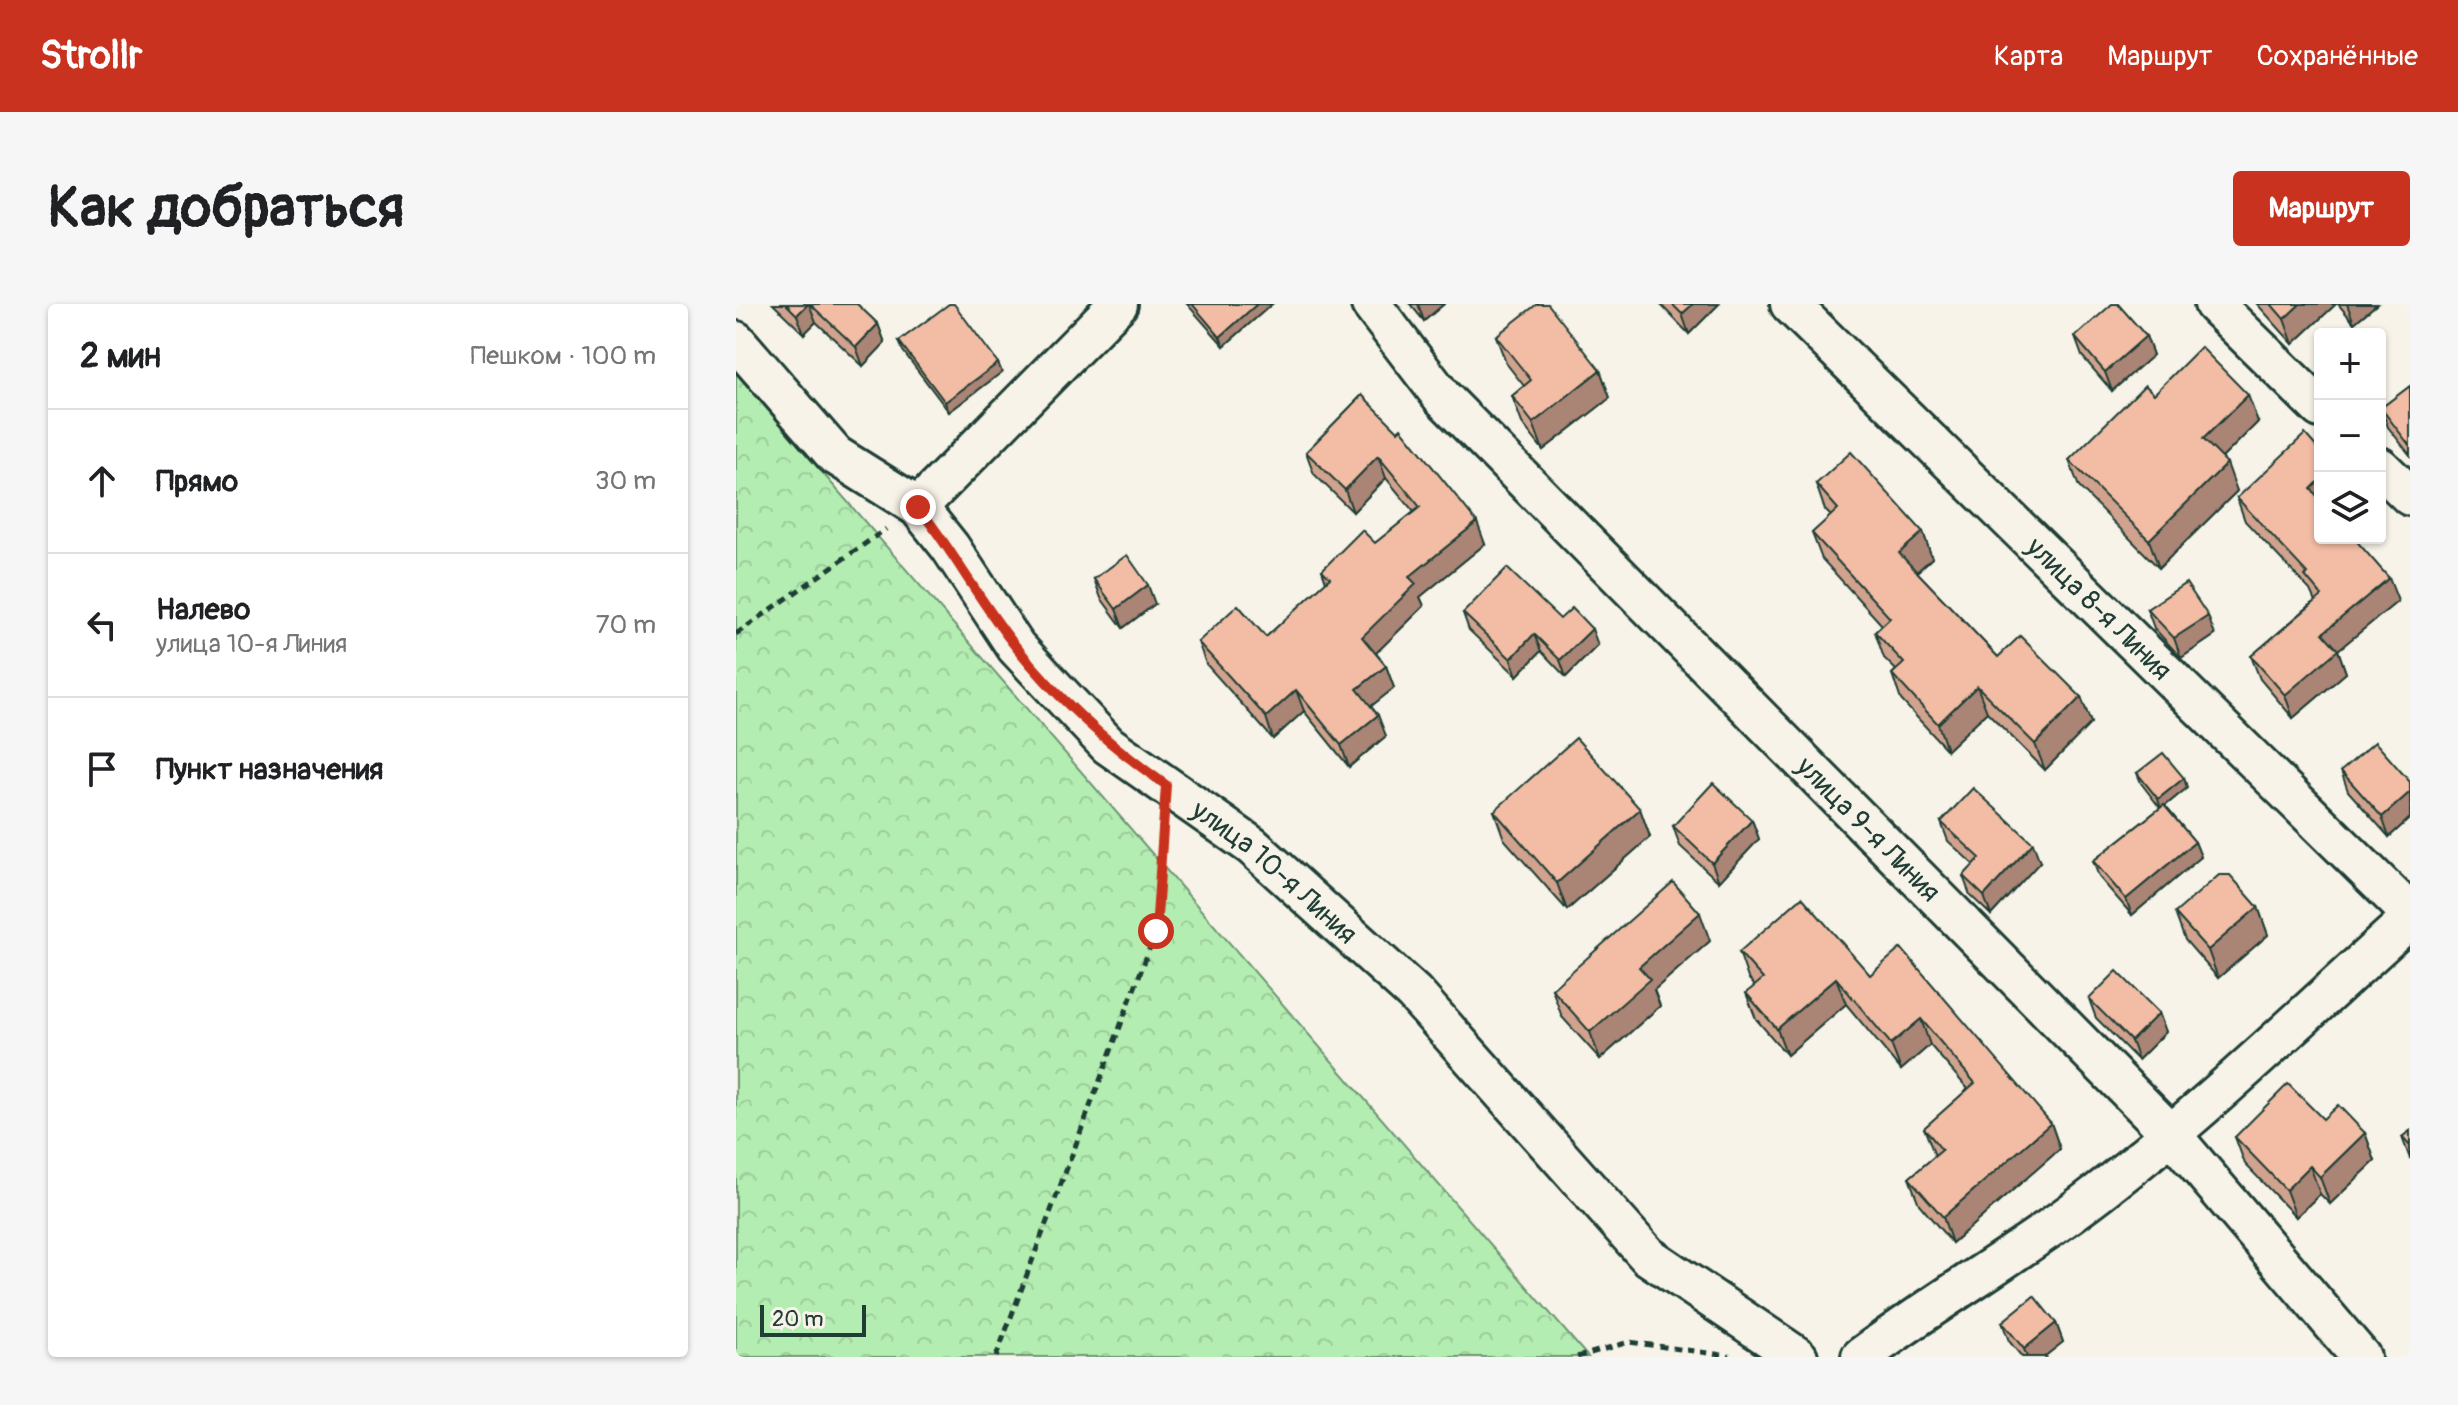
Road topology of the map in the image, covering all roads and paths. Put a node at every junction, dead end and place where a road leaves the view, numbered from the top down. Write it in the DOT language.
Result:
graph roads {
  1 [pos="1118,304"];
  2 [pos="1371,304"];
  3 [pos="1790,304"];
  4 [pos="2214,304"];
  5 [pos="736,341"];
  6 [pos="2314,402"];
  7 [pos="2385,472"];
  8 [pos="2410,496"];
  9 [pos="918,507"];
  10 [pos="736,634"];
  11 [pos="1166,785"];
  12 [pos="2410,916"];
  13 [pos="2170,1133"];
  14 [pos="996,1357"];
  15 [pos="1577,1357"];
  16 [pos="1739,1357"];
  17 [pos="1798,1357"];
  18 [pos="1861,1357"];
  19 [pos="2361,1357"];
  1 -- 9 [label="street"];
  2 -- 13 [label="street, улица 9-я Линия"];
  3 -- 12 [label="street, улица 8-я Линия"];
  4 -- 6 [label="street"];
  5 -- 9 [label="street, улица 10-я Линия"];
  7 -- 8 [label="street"];
  9 -- 10 [label="path"];
  9 -- 11 [label="street, улица 10-я Линия"];
  11 -- 14 [label="path"];
  11 -- 17 [label="street, улица 10-я Линия"];
  12 -- 13 [label="street"];
  13 -- 18 [label="street"];
  13 -- 19 [label="street, улица 9-я Линия"];
  15 -- 16 [label="path"];
}
